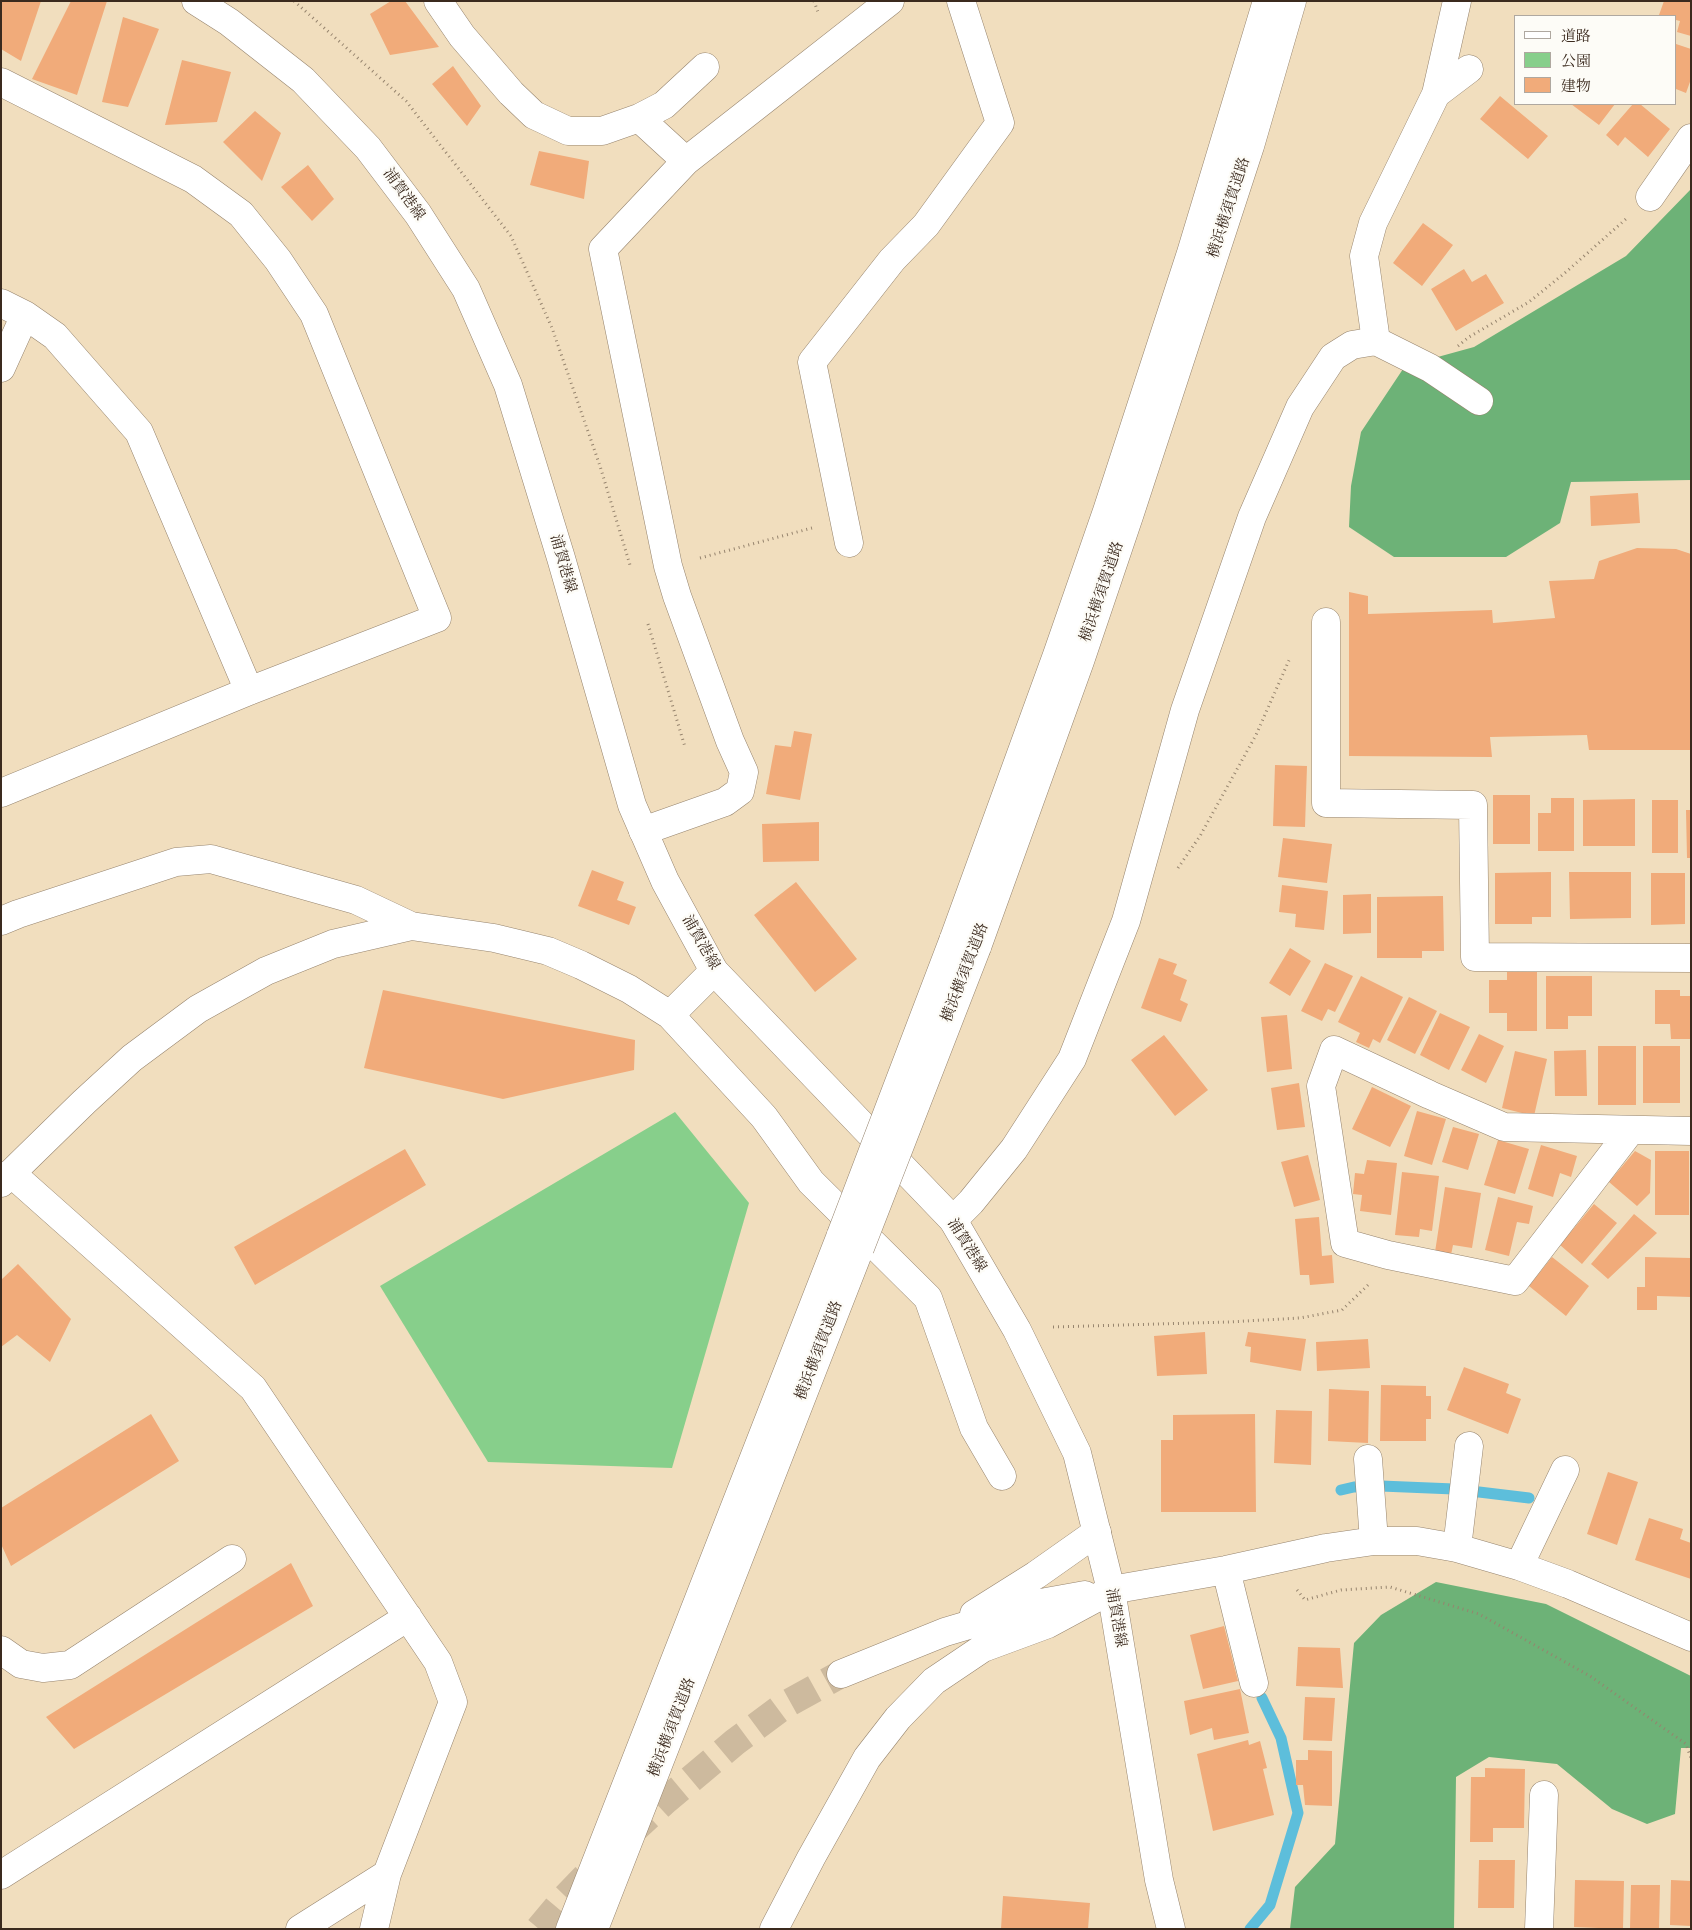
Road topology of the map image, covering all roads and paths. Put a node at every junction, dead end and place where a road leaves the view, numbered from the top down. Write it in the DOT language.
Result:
graph roads {
  1 [pos="196,1"];
  2 [pos="438,1"];
  3 [pos="890,1"];
  4 [pos="961,1"];
  5 [pos="1267,1"];
  6 [pos="1292,1"];
  7 [pos="1457,1"];
  8 [pos="705,67"];
  9 [pos="1468,69"];
  10 [pos="1,82"];
  11 [pos="1436,94"];
  12 [pos="639,118"];
  13 [pos="1691,138"];
  14 [pos="686,161"];
  15 [pos="1650,197"];
  16 [pos="1,303"];
  17 [pos="25,315"];
  18 [pos="1376,341"];
  19 [pos="1,368"];
  20 [pos="1430,368"];
  21 [pos="1479,401"];
  22 [pos="846,532"];
  23 [pos="668,566"];
  24 [pos="1326,622"];
  25 [pos="1292,654"];
  26 [pos="249,691"];
  27 [pos="1,793"];
  28 [pos="643,831"];
  29 [pos="1174,874"];
  30 [pos="1,921"];
  31 [pos="411,926"];
  32 [pos="965,944"];
  33 [pos="1691,958"];
  34 [pos="714,971"];
  35 [pos="670,1015"];
  36 [pos="1631,1130"];
  37 [pos="1691,1131"];
  38 [pos="6,1178"];
  39 [pos="953,1220"];
  40 [pos="851,1242"];
  41 [pos="1388,1255"];
  42 [pos="1017,1330"];
  43 [pos="1469,1446"];
  44 [pos="1368,1459"];
  45 [pos="1565,1470"];
  46 [pos="1002,1476"];
  47 [pos="1097,1532"];
  48 [pos="1374,1541"];
  49 [pos="1457,1548"];
  50 [pos="232,1559"];
  51 [pos="1271,1560"];
  52 [pos="1519,1566"];
  53 [pos="1226,1570"];
  54 [pos="1111,1590"];
  55 [pos="408,1617"];
  56 [pos="945,1632"];
  57 [pos="1691,1637"];
  58 [pos="1,1650"];
  59 [pos="841,1674"];
  60 [pos="1254,1683"];
  61 [pos="1691,1758"];
  62 [pos="1544,1795"];
  63 [pos="387,1874"];
  64 [pos="1,1875"];
  65 [pos="300,1929"];
  66 [pos="374,1929"];
  67 [pos="570,1929"];
  68 [pos="594,1929"];
  69 [pos="774,1929"];
  70 [pos="1171,1929"];
  71 [pos="1539,1929"];
  1 -- 28 [label="main road, 浦賀港線"];
  2 -- 12 [label="main road"];
  3 -- 14 [label="main road"];
  4 -- 22 [label="main road"];
  5 -- 32 [label="main road, 横浜横須賀道路"];
  6 -- 32 [label="main road, 横浜横須賀道路"];
  7 -- 11 [label="main road"];
  8 -- 12 [label="main road"];
  9 -- 11 [label="main road"];
  10 -- 26 [label="main road"];
  11 -- 18 [label="main road"];
  12 -- 14 [label="main road"];
  13 -- 15 [label="main road"];
  14 -- 23 [label="main road"];
  15 -- 20 [label="path"];
  16 -- 17 [label="main road"];
  17 -- 19 [label="main road"];
  17 -- 26 [label="main road"];
  18 -- 20 [label="main road"];
  18 -- 39 [label="main road"];
  20 -- 21 [label="main road"];
  22 -- 23 [label="path"];
  23 -- 28 [label="main road"];
  24 -- 33 [label="main road"];
  25 -- 29 [label="path"];
  26 -- 27 [label="main road"];
  28 -- 34 [label="main road, 浦賀港線"];
  30 -- 31 [label="main road"];
  31 -- 35 [label="main road"];
  31 -- 38 [label="main road"];
  32 -- 40 [label="main road, 横浜横須賀道路, bridge"];
  34 -- 35 [label="main road"];
  34 -- 39 [label="main road, 浦賀港線"];
  35 -- 46 [label="main road"];
  36 -- 37 [label="main road"];
  36 -- 41 [label="main road"];
  36 -- 41 [label="main road"];
  38 -- 55 [label="main road"];
  39 -- 42 [label="main road, 浦賀港線"];
  40 -- 67 [label="main road, 横浜横須賀道路"];
  40 -- 68 [label="main road, 横浜横須賀道路"];
  41 -- 42 [label="path"];
  42 -- 47 [label="main road, 浦賀港線"];
  43 -- 49 [label="main road"];
  44 -- 48 [label="main road"];
  45 -- 52 [label="main road"];
  47 -- 54 [label="main road, 浦賀港線"];
  47 -- 56 [label="main road"];
  48 -- 49 [label="main road"];
  48 -- 51 [label="main road"];
  49 -- 52 [label="main road"];
  50 -- 58 [label="main road"];
  51 -- 53 [label="main road"];
  51 -- 61 [label="path"];
  52 -- 57 [label="main road"];
  53 -- 54 [label="main road"];
  53 -- 60 [label="main road"];
  54 -- 56 [label="main road"];
  54 -- 69 [label="main road"];
  54 -- 70 [label="main road, 浦賀港線"];
  55 -- 63 [label="main road"];
  55 -- 64 [label="main road"];
  56 -- 59 [label="main road"];
  62 -- 71 [label="main road"];
  63 -- 65 [label="main road"];
  63 -- 66 [label="main road"];
}
